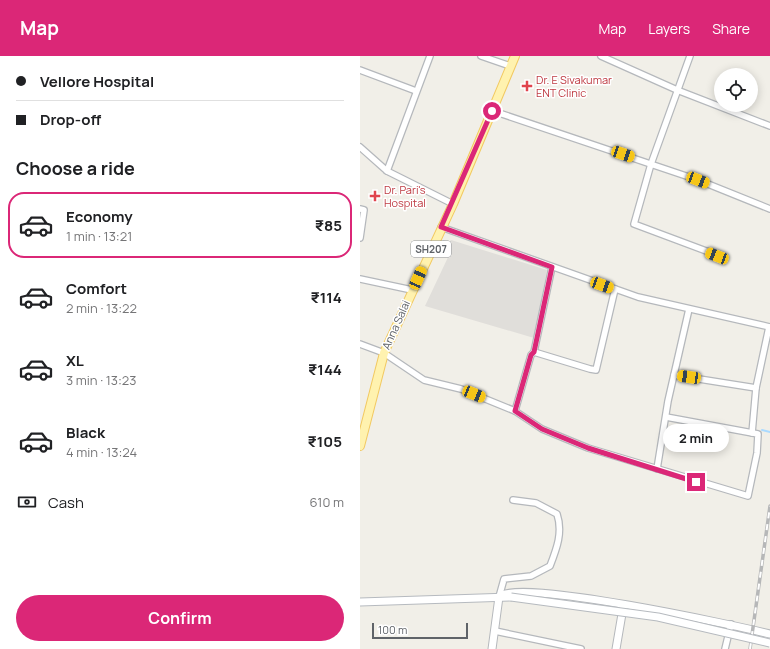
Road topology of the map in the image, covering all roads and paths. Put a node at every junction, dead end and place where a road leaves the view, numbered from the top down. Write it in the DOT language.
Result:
graph roads {
  1 [pos="430,56"];
  2 [pos="481,56"];
  3 [pos="515,56"];
  4 [pos="601,56"];
  5 [pos="690,56"];
  6 [pos="510,66"];
  7 [pos="360,70"];
  8 [pos="677,90"];
  9 [pos="416,91"];
  10 [pos="492,111"];
  11 [pos="770,126"];
  12 [pos="360,147"];
  13 [pos="651,164"];
  14 [pos="387,171"];
  15 [pos="453,204"];
  16 [pos="360,209"];
  17 [pos="770,209"];
  18 [pos="441,227"];
  19 [pos="360,238"];
  20 [pos="717,256"];
  21 [pos="552,267"];
  22 [pos="360,279"];
  23 [pos="615,289"];
  24 [pos="412,290"];
  25 [pos="689,309"];
  26 [pos="770,327"];
  27 [pos="360,344"];
  28 [pos="534,352"];
  29 [pos="384,353"];
  30 [pos="674,375"];
  31 [pos="756,388"];
  32 [pos="515,411"];
  33 [pos="666,417"];
  34 [pos="752,433"];
  35 [pos="360,446"];
  36 [pos="657,469"];
  37 [pos="514,500"];
  38 [pos="499,598"];
  39 [pos="360,602"];
  40 [pos="624,603"];
  41 [pos="731,624"];
  42 [pos="495,631"];
  43 [pos="770,634"];
  44 [pos="770,643"];
  45 [pos="492,649"];
  46 [pos="581,649"];
  47 [pos="616,649"];
  48 [pos="725,649"];
  1 -- 9 [label="street"];
  2 -- 6 [label="street"];
  3 -- 6 [label="main road, Anna Salai / SH207"];
  4 -- 8 [label="street"];
  5 -- 8 [label="street"];
  6 -- 10 [label="main road, Anna Salai / SH207"];
  7 -- 9 [label="street"];
  8 -- 11 [label="street"];
  8 -- 13 [label="street"];
  9 -- 14 [label="street"];
  10 -- 13 [label="street"];
  10 -- 15 [label="main road, Anna Salai / SH207"];
  12 -- 14 [label="street"];
  13 -- 17 [label="street"];
  13 -- 20 [label="street"];
  14 -- 15 [label="street"];
  15 -- 18 [label="main road, Anna Salai / SH207"];
  16 -- 19 [label="street"];
  18 -- 21 [label="street"];
  18 -- 24 [label="main road, Anna Salai / SH207"];
  21 -- 23 [label="street"];
  21 -- 28 [label="street"];
  22 -- 24 [label="street"];
  23 -- 25 [label="street"];
  23 -- 28 [label="street"];
  24 -- 29 [label="main road, Anna Salai / SH207"];
  25 -- 26 [label="street"];
  25 -- 30 [label="street"];
  26 -- 31 [label="street"];
  27 -- 29 [label="street"];
  28 -- 32 [label="street"];
  29 -- 32 [label="street"];
  29 -- 35 [label="main road, Anna Salai / SH207"];
  30 -- 31 [label="street"];
  30 -- 33 [label="street"];
  31 -- 34 [label="street"];
  32 -- 36 [label="street"];
  33 -- 34 [label="street"];
  33 -- 36 [label="street"];
  34 -- 36 [label="street"];
  37 -- 38 [label="street"];
  38 -- 39 [label="main road"];
  38 -- 40 [label="main road"];
  38 -- 42 [label="main road"];
  38 -- 44 [label="main road, bridge"];
  40 -- 41 [label="main road"];
  40 -- 47 [label="main road"];
  41 -- 43 [label="main road"];
  41 -- 48 [label="street"];
  42 -- 45 [label="main road"];
  42 -- 46 [label="street"];
}
